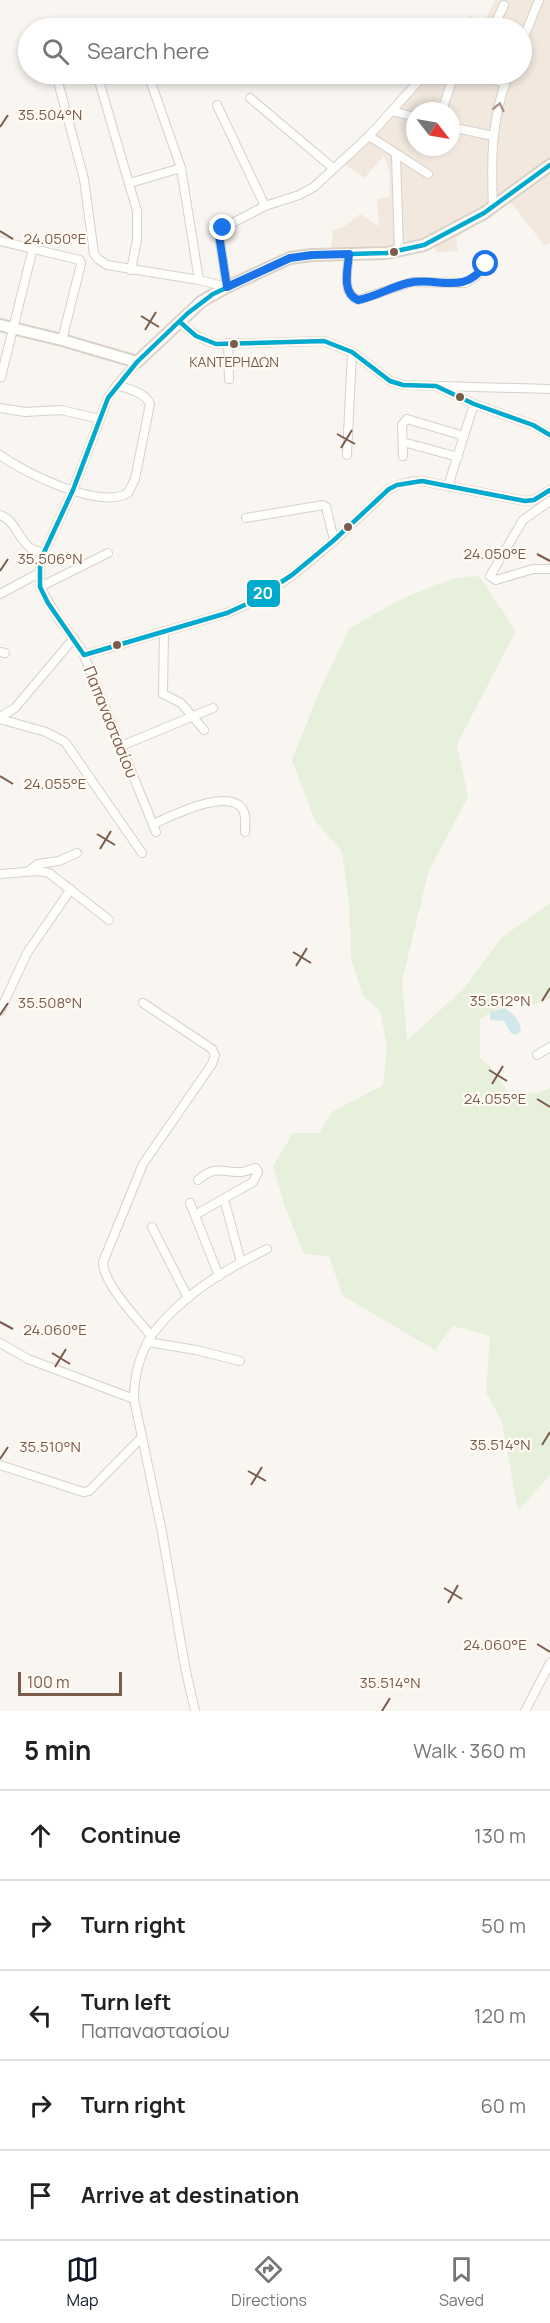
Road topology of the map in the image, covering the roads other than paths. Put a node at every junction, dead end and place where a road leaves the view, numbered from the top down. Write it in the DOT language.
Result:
graph roads {
  1 [pos="539,0"];
  2 [pos="504,5"];
  3 [pos="498,18"];
  4 [pos="532,18"];
  5 [pos="59,84"];
  6 [pos="100,84"];
  7 [pos="151,84"];
  8 [pos="415,84"];
  9 [pos="451,84"];
  10 [pos="504,84"];
  11 [pos="250,98"];
  12 [pos="445,102"];
  13 [pos="217,105"];
  14 [pos="392,111"];
  15 [pos="406,115"];
  16 [pos="460,129"];
  17 [pos="369,136"];
  18 [pos="493,136"];
  19 [pos="396,154"];
  20 [pos="550,165"];
  21 [pos="181,168"];
  22 [pos="333,168"];
  23 [pos="428,174"];
  24 [pos="130,183"];
  25 [pos="266,206"];
  26 [pos="493,207"];
  27 [pos="0,242"];
  28 [pos="33,248"];
  29 [pos="399,251"];
  30 [pos="349,254"];
  31 [pos="491,260"];
  32 [pos="131,270"];
  33 [pos="199,280"];
  34 [pos="227,287"];
  35 [pos="180,322"];
  36 [pos="0,325"];
  37 [pos="14,329"];
  38 [pos="62,340"];
  39 [pos="228,343"];
  40 [pos="352,352"];
  41 [pos="137,362"];
  42 [pos="1,376"];
  43 [pos="229,380"];
  44 [pos="117,384"];
  45 [pos="436,386"];
  46 [pos="550,389"];
  47 [pos="474,404"];
  48 [pos="0,408"];
  49 [pos="100,419"];
  50 [pos="550,435"];
  51 [pos="464,436"];
  52 [pos="403,442"];
  53 [pos="0,455"];
  54 [pos="347,455"];
  55 [pos="403,456"];
  56 [pos="458,457"];
  57 [pos="448,486"];
  58 [pos="73,490"];
  59 [pos="550,490"];
  60 [pos="550,501"];
  61 [pos="0,515"];
  62 [pos="246,518"];
  63 [pos="334,540"];
  64 [pos="44,552"];
  65 [pos="108,553"];
  66 [pos="550,569"];
  67 [pos="39,573"];
  68 [pos="40,587"];
  69 [pos="0,594"];
  70 [pos="164,631"];
  71 [pos="74,639"];
  72 [pos="84,655"];
  73 [pos="213,708"];
  74 [pos="190,717"];
  75 [pos="0,718"];
  76 [pos="204,730"];
  77 [pos="121,746"];
  78 [pos="245,832"];
  79 [pos="77,853"];
  80 [pos="142,853"];
  81 [pos="29,872"];
  82 [pos="0,874"];
  83 [pos="71,889"];
  84 [pos="109,920"];
  85 [pos="143,1004"];
  86 [pos="0,1011"];
  87 [pos="550,1047"];
  88 [pos="537,1055"];
  89 [pos="198,1180"];
  90 [pos="224,1199"];
  91 [pos="190,1203"];
  92 [pos="195,1215"];
  93 [pos="152,1227"];
  94 [pos="267,1249"];
  95 [pos="241,1262"];
  96 [pos="219,1276"];
  97 [pos="188,1298"];
  98 [pos="149,1339"];
  99 [pos="0,1342"];
  100 [pos="240,1361"];
  101 [pos="134,1399"];
  102 [pos="142,1437"];
  103 [pos="0,1465"];
  104 [pos="550,1663"];
  105 [pos="195,1711"];
  106 [pos="525,1711"];
  1 -- 4 [label="street"];
  2 -- 3 [label="street"];
  5 -- 32 [label="street"];
  6 -- 24 [label="street"];
  7 -- 21 [label="street"];
  8 -- 14 [label="street"];
  9 -- 12 [label="street"];
  18 -- 10 [label="street, one-way"];
  11 -- 22 [label="street"];
  13 -- 25 [label="street"];
  14 -- 15 [label="street"];
  14 -- 17 [label="street"];
  16 -- 18 [label="street"];
  17 -- 19 [label="street"];
  17 -- 22 [label="street"];
  18 -- 26 [label="street"];
  19 -- 23 [label="street"];
  19 -- 29 [label="street"];
  20 -- 26 [label="street, Παπαναστασίου"];
  21 -- 24 [label="street"];
  21 -- 33 [label="street"];
  22 -- 25 [label="street"];
  24 -- 32 [label="street"];
  25 -- 34 [label="street"];
  26 -- 29 [label="street, Παπαναστασίου"];
  27 -- 28 [label="street"];
  28 -- 37 [label="street"];
  28 -- 38 [label="street"];
  29 -- 30 [label="street, Παπαναστασίου"];
  30 -- 31 [label="street"];
  30 -- 34 [label="street, Παπαναστασίου"];
  32 -- 33 [label="street"];
  33 -- 34 [label="street"];
  34 -- 35 [label="street, Παπαναστασίου"];
  35 -- 39 [label="street"];
  35 -- 41 [label="street, Παπαναστασίου"];
  36 -- 37 [label="street"];
  37 -- 38 [label="street"];
  37 -- 42 [label="street"];
  38 -- 41 [label="street"];
  39 -- 40 [label="street"];
  39 -- 43 [label="street"];
  40 -- 45 [label="street"];
  40 -- 54 [label="street"];
  41 -- 44 [label="street, Παπαναστασίου"];
  44 -- 49 [label="street, Παπαναστασίου"];
  44 -- 58 [label="street"];
  45 -- 46 [label="street"];
  45 -- 47 [label="street"];
  47 -- 50 [label="street"];
  47 -- 51 [label="street"];
  48 -- 49 [label="street"];
  49 -- 58 [label="street, Παπαναστασίου"];
  51 -- 52 [label="street"];
  51 -- 56 [label="street"];
  52 -- 55 [label="street"];
  52 -- 56 [label="street"];
  53 -- 58 [label="street"];
  56 -- 57 [label="street"];
  57 -- 59 [label="street"];
  57 -- 63 [label="street"];
  58 -- 64 [label="street, Παπαναστασίου"];
  60 -- 66 [label="street"];
  61 -- 64 [label="street"];
  62 -- 63 [label="street"];
  63 -- 70 [label="street"];
  64 -- 67 [label="street, Παπαναστασίου"];
  65 -- 68 [label="street"];
  67 -- 68 [label="street, Παπαναστασίου"];
  67 -- 69 [label="street"];
  68 -- 71 [label="street, Παπαναστασίου"];
  70 -- 72 [label="street"];
  70 -- 74 [label="street"];
  71 -- 72 [label="street, Παπαναστασίου"];
  71 -- 75 [label="street"];
  72 -- 77 [label="street, Παπαναστασίου"];
  73 -- 74 [label="street"];
  74 -- 76 [label="street"];
  74 -- 77 [label="street"];
  75 -- 80 [label="street"];
  77 -- 78 [label="street, Παπαναστασίου"];
  79 -- 81 [label="street"];
  81 -- 82 [label="street"];
  81 -- 83 [label="street"];
  83 -- 84 [label="street"];
  83 -- 86 [label="street"];
  85 -- 98 [label="street"];
  87 -- 88 [label="street"];
  89 -- 90 [label="street"];
  90 -- 92 [label="street"];
  90 -- 95 [label="street"];
  91 -- 92 [label="street"];
  92 -- 96 [label="street"];
  93 -- 97 [label="street"];
  94 -- 95 [label="street"];
  95 -- 96 [label="street"];
  96 -- 97 [label="street"];
  97 -- 98 [label="street"];
  98 -- 100 [label="street"];
  98 -- 101 [label="street"];
  99 -- 101 [label="street"];
  101 -- 102 [label="street"];
  102 -- 103 [label="street"];
  102 -- 105 [label="street"];
  104 -- 106 [label="street"];
}
